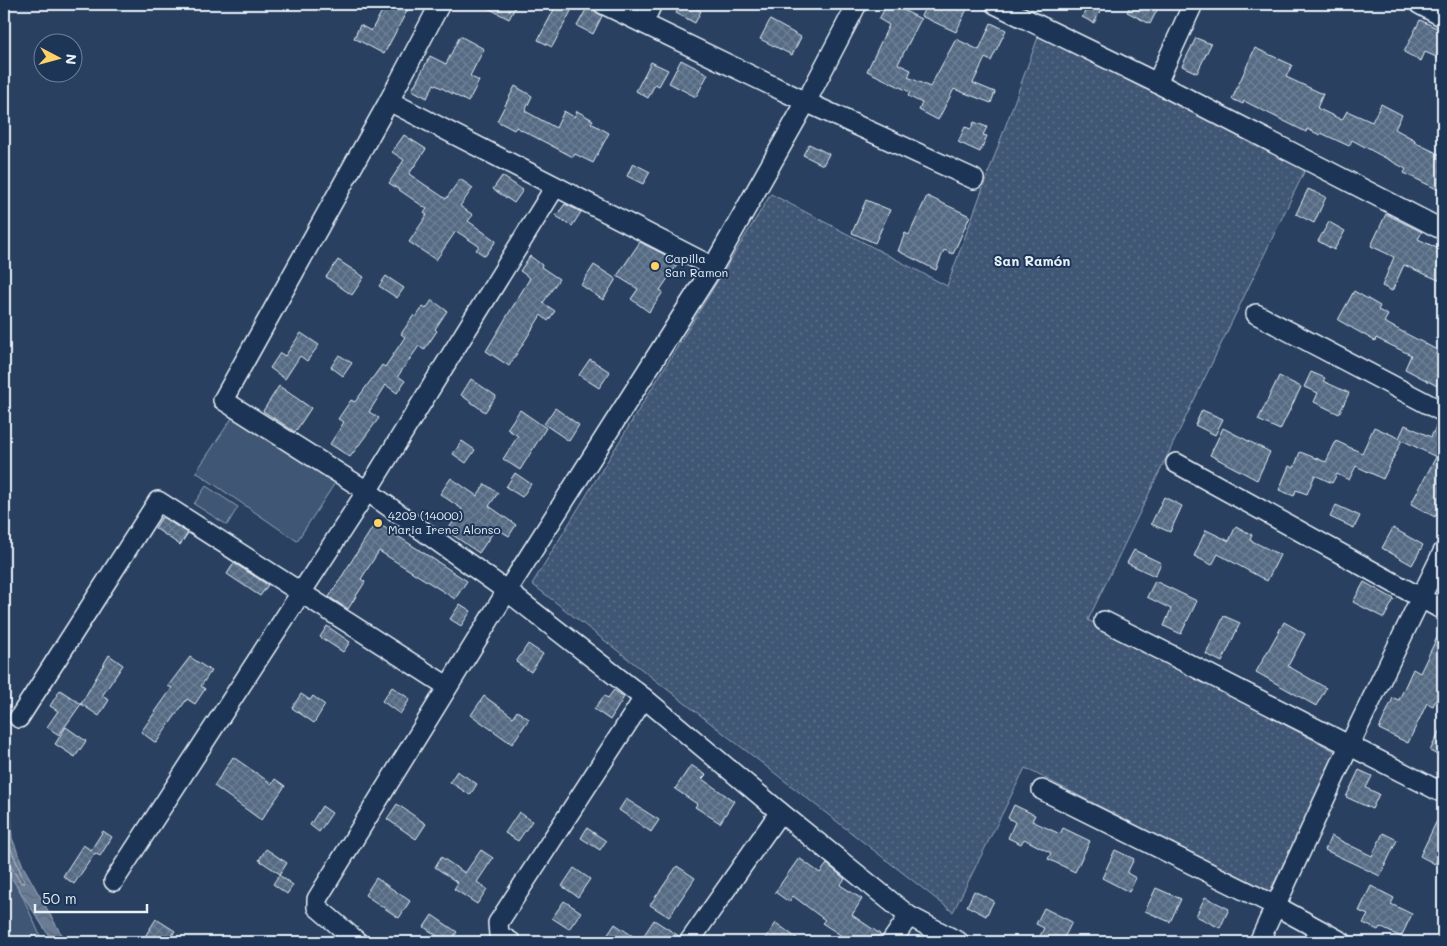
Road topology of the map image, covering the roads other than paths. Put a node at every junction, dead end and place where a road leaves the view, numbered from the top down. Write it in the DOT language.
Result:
graph roads {
  1 [pos="440,4"];
  2 [pos="603,4"];
  3 [pos="652,4"];
  4 [pos="857,4"];
  5 [pos="995,4"];
  6 [pos="1194,4"];
  7 [pos="1419,4"];
  8 [pos="1443,17"];
  9 [pos="643,23"];
  10 [pos="1157,83"];
  11 [pos="389,101"];
  12 [pos="806,102"];
  13 [pos="974,179"];
  14 [pos="555,187"];
  15 [pos="1443,230"];
  16 [pos="712,267"];
  17 [pos="1256,314"];
  18 [pos="1443,412"];
  19 [pos="1176,463"];
  20 [pos="367,491"];
  21 [pos="1443,552"];
  22 [pos="507,591"];
  23 [pos="302,592"];
  24 [pos="1421,600"];
  25 [pos="1443,610"];
  26 [pos="1104,621"];
  27 [pos="448,686"];
  28 [pos="644,698"];
  29 [pos="19,718"];
  30 [pos="1349,746"];
  31 [pos="1042,790"];
  32 [pos="1443,794"];
  33 [pos="780,812"];
  34 [pos="114,882"];
  35 [pos="1276,906"];
  36 [pos="909,916"];
  37 [pos="358,942"];
  38 [pos="511,942"];
  39 [pos="689,942"];
  40 [pos="891,942"];
  41 [pos="959,942"];
  42 [pos="1258,942"];
  43 [pos="1342,942"];
  1 -- 11 [label="street"];
  2 -- 9 [label="street"];
  3 -- 9 [label="street"];
  4 -- 12 [label="street"];
  5 -- 10 [label="street"];
  6 -- 10 [label="street"];
  7 -- 8 [label="street"];
  9 -- 12 [label="street"];
  10 -- 15 [label="street"];
  11 -- 14 [label="street"];
  11 -- 20 [label="street"];
  12 -- 13 [label="street"];
  12 -- 16 [label="street"];
  14 -- 16 [label="street"];
  14 -- 20 [label="street"];
  16 -- 22 [label="street"];
  17 -- 18 [label="street"];
  19 -- 24 [label="street"];
  20 -- 22 [label="street"];
  20 -- 23 [label="street"];
  21 -- 24 [label="street"];
  22 -- 27 [label="street"];
  22 -- 28 [label="street"];
  23 -- 27 [label="street"];
  23 -- 29 [label="street"];
  23 -- 34 [label="street"];
  24 -- 25 [label="street"];
  24 -- 30 [label="street"];
  26 -- 30 [label="street"];
  27 -- 37 [label="street"];
  28 -- 33 [label="street"];
  28 -- 38 [label="street"];
  30 -- 32 [label="street"];
  30 -- 35 [label="street"];
  31 -- 35 [label="street"];
  33 -- 36 [label="street"];
  33 -- 39 [label="street"];
  35 -- 42 [label="street"];
  35 -- 43 [label="street"];
  36 -- 40 [label="street"];
  36 -- 41 [label="street"];
}
